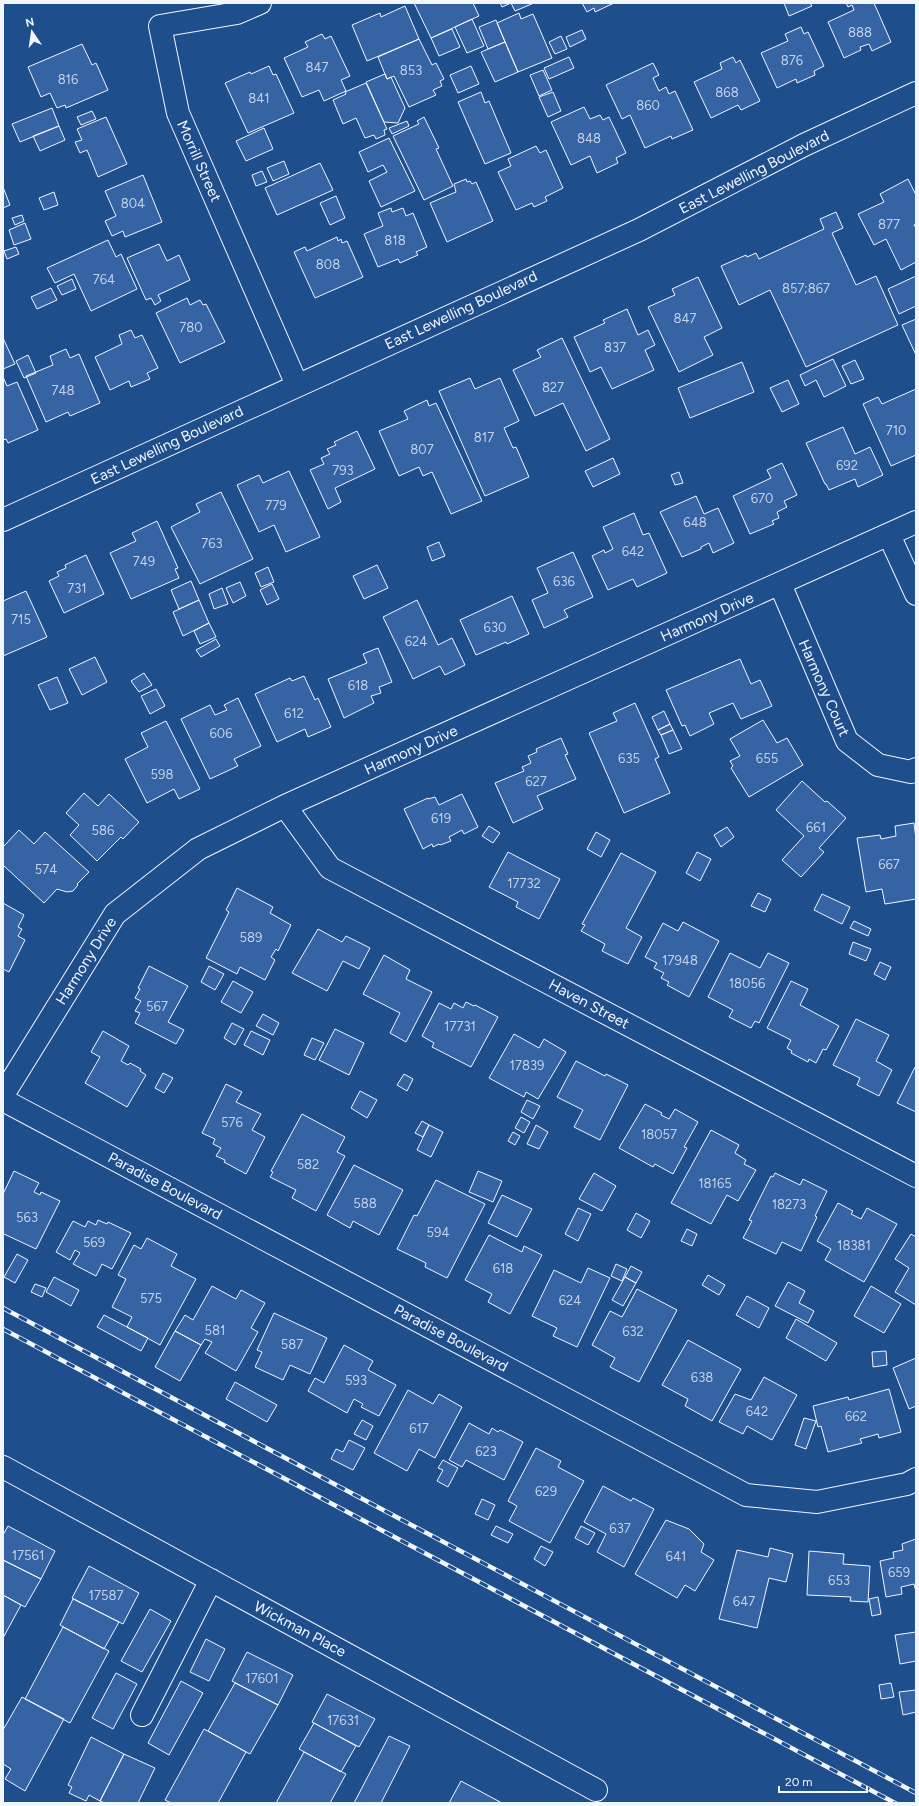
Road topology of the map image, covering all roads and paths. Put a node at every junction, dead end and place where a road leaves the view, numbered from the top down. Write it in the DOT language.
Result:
graph roads {
  1 [pos="260,3"];
  2 [pos="916,93"];
  3 [pos="297,385"];
  4 [pos="3,520"];
  5 [pos="916,522"];
  6 [pos="889,535"];
  7 [pos="780,584"];
  8 [pos="916,594"];
  9 [pos="916,769"];
  10 [pos="284,806"];
  11 [pos="3,1095"];
  12 [pos="3,1100"];
  13 [pos="916,1176"];
  14 [pos="3,1467"];
  15 [pos="916,1479"];
  16 [pos="211,1580"];
  17 [pos="142,1715"];
  18 [pos="596,1790"];
  1 -- 3 [label="street, Morrill Street"];
  2 -- 3 [label="street, East Lewelling Boulevard"];
  3 -- 4 [label="street, East Lewelling Boulevard"];
  5 -- 6 [label="street, Harmony Drive"];
  6 -- 7 [label="street, Harmony Drive"];
  6 -- 8 [label="street"];
  7 -- 9 [label="street, Harmony Court"];
  7 -- 10 [label="street, Harmony Drive"];
  10 -- 11 [label="street, Harmony Drive"];
  10 -- 13 [label="street, Haven Street"];
  12 -- 15 [label="street, Paradise Boulevard"];
  14 -- 16 [label="street, Wickman Place"];
  16 -- 17 [label="street"];
  16 -- 18 [label="street, Wickman Place"];
}
